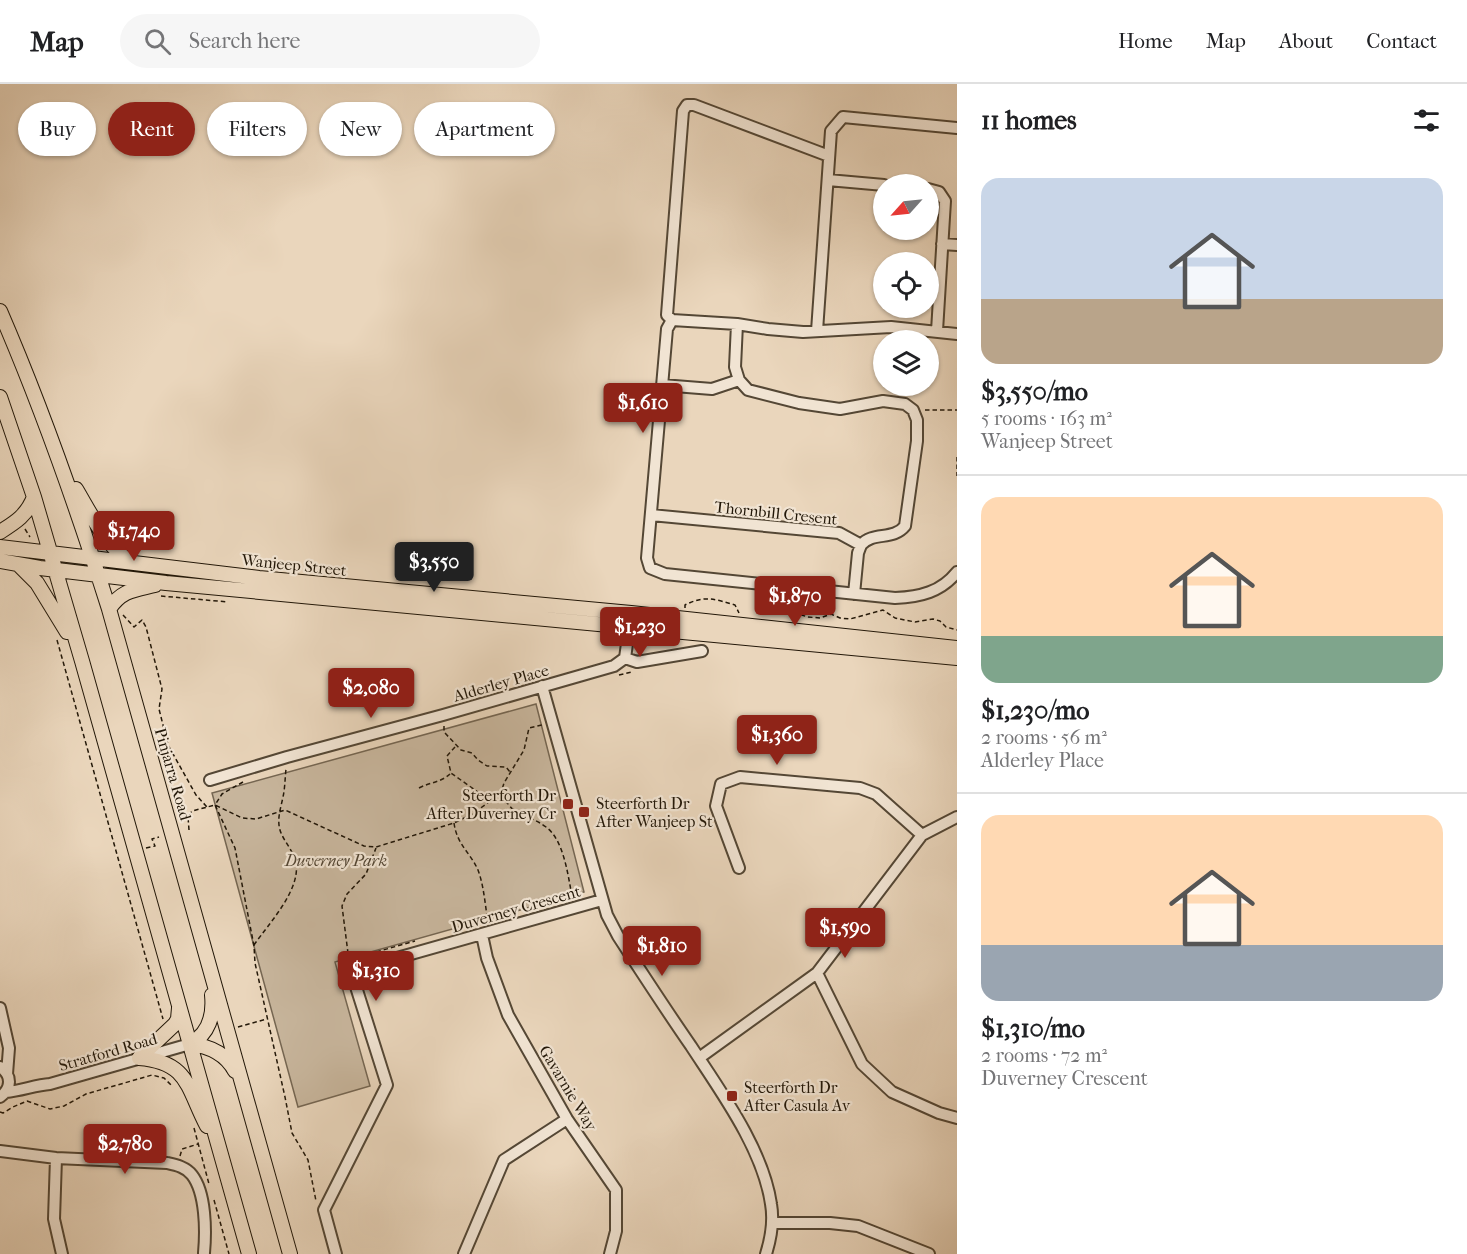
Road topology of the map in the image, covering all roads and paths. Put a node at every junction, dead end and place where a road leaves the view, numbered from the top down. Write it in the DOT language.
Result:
graph roads {
  1 [pos="957,128"];
  2 [pos="829,156"];
  3 [pos="828,180"];
  4 [pos="873,184"];
  5 [pos="939,192"];
  6 [pos="942,244"];
  7 [pos="957,245"];
  8 [pos="0,311"];
  9 [pos="672,320"];
  10 [pos="737,324"];
  11 [pos="926,330"];
  12 [pos="937,330"];
  13 [pos="817,331"];
  14 [pos="939,331"];
  15 [pos="957,334"];
  16 [pos="739,380"];
  17 [pos="662,386"];
  18 [pos="0,397"];
  19 [pos="913,410"];
  20 [pos="957,410"];
  21 [pos="957,457"];
  22 [pos="59,459"];
  23 [pos="957,476"];
  24 [pos="34,497"];
  25 [pos="651,515"];
  26 [pos="23,525"];
  27 [pos="0,532"];
  28 [pos="31,539"];
  29 [pos="861,546"];
  30 [pos="0,547"];
  31 [pos="50,554"];
  32 [pos="93,560"];
  33 [pos="0,561"];
  34 [pos="18,564"];
  35 [pos="133,564"];
  36 [pos="55,570"];
  37 [pos="957,572"];
  38 [pos="98,574"];
  39 [pos="258,585"];
  40 [pos="164,589"];
  41 [pos="854,594"];
  42 [pos="235,601"];
  43 [pos="116,609"];
  44 [pos="685,613"];
  45 [pos="740,614"];
  46 [pos="763,614"];
  47 [pos="630,620"];
  48 [pos="957,630"];
  49 [pos="56,636"];
  50 [pos="957,648"];
  51 [pos="702,651"];
  52 [pos="625,658"];
  53 [pos="957,658"];
  54 [pos="82,661"];
  55 [pos="542,686"];
  56 [pos="443,715"];
  57 [pos="551,722"];
  58 [pos="456,747"];
  59 [pos="287,757"];
  60 [pos="451,773"];
  61 [pos="510,773"];
  62 [pos="210,780"];
  63 [pos="419,788"];
  64 [pos="501,793"];
  65 [pos="490,801"];
  66 [pos="215,805"];
  67 [pos="207,807"];
  68 [pos="279,812"];
  69 [pos="957,817"];
  70 [pos="454,823"];
  71 [pos="189,830"];
  72 [pos="922,835"];
  73 [pos="159,837"];
  74 [pos="376,847"];
  75 [pos="146,848"];
  76 [pos="739,868"];
  77 [pos="573,900"];
  78 [pos="602,900"];
  79 [pos="486,934"];
  80 [pos="415,941"];
  81 [pos="254,946"];
  82 [pos="359,957"];
  83 [pos="354,961"];
  84 [pos="210,966"];
  85 [pos="817,973"];
  86 [pos="178,1002"];
  87 [pos="0,1008"];
  88 [pos="267,1019"];
  89 [pos="165,1024"];
  90 [pos="5,1025"];
  91 [pos="237,1027"];
  92 [pos="0,1039"];
  93 [pos="190,1044"];
  94 [pos="139,1058"];
  95 [pos="699,1058"];
  96 [pos="5,1073"];
  97 [pos="242,1084"];
  98 [pos="33,1086"];
  99 [pos="175,1088"];
  100 [pos="3,1094"];
  101 [pos="0,1112"];
  102 [pos="957,1118"];
  103 [pos="567,1119"];
  104 [pos="193,1125"];
  105 [pos="198,1144"];
  106 [pos="0,1151"];
  107 [pos="221,1155"];
  108 [pos="56,1158"];
  109 [pos="177,1165"];
  110 [pos="211,1189"];
  111 [pos="214,1201"];
  112 [pos="324,1210"];
  113 [pos="772,1223"];
  114 [pos="916,1252"];
  115 [pos="204,1253"];
  116 [pos="62,1254"];
  117 [pos="229,1254"];
  118 [pos="249,1254"];
  119 [pos="290,1254"];
  120 [pos="336,1254"];
  121 [pos="464,1254"];
  122 [pos="610,1254"];
  123 [pos="766,1254"];
  124 [pos="929,1254"];
  1 -- 2 [label="street"];
  2 -- 3 [label="street"];
  2 -- 9 [label="street"];
  3 -- 4 [label="street"];
  3 -- 13 [label="street"];
  5 -- 6 [label="street"];
  6 -- 7 [label="street"];
  6 -- 12 [label="street"];
  8 -- 22 [label="main road, Pinjarra Road"];
  9 -- 10 [label="street"];
  9 -- 17 [label="street"];
  10 -- 13 [label="street"];
  10 -- 16 [label="street"];
  11 -- 13 [label="street"];
  14 -- 15 [label="street"];
  16 -- 17 [label="street"];
  16 -- 19 [label="street"];
  17 -- 25 [label="street"];
  18 -- 24 [label="main road"];
  19 -- 20 [label="path"];
  19 -- 29 [label="street"];
  21 -- 23 [label="path"];
  22 -- 32 [label="main road, Pinjarra Road"];
  22 -- 35 [label="main road"];
  24 -- 27 [label="main road"];
  24 -- 31 [label="main road"];
  25 -- 29 [label="street, Thornbill Cresent"];
  25 -- 41 [label="street"];
  26 -- 28 [label="path"];
  29 -- 41 [label="street"];
  30 -- 31 [label="main road, Wanjeep Street"];
  31 -- 32 [label="main road, Wanjeep Street"];
  31 -- 36 [label="main road"];
  32 -- 35 [label="main road, Wanjeep Street"];
  32 -- 38 [label="main road, Pinjarra Road"];
  33 -- 34 [label="main road, Wanjeep Street"];
  34 -- 36 [label="main road, Wanjeep Street"];
  34 -- 54 [label="main road"];
  35 -- 39 [label="main road, Wanjeep Street"];
  36 -- 38 [label="main road, Wanjeep Street"];
  36 -- 54 [label="main road"];
  37 -- 41 [label="street"];
  38 -- 40 [label="main road, Wanjeep Street"];
  38 -- 43 [label="main road, Pinjarra Road"];
  39 -- 40 [label="main road, Wanjeep Street"];
  39 -- 47 [label="main road, Wanjeep Street"];
  40 -- 42 [label="path"];
  40 -- 43 [label="main road"];
  43 -- 67 [label="path"];
  43 -- 84 [label="main road, Pinjarra Road"];
  44 -- 45 [label="path"];
  46 -- 48 [label="path"];
  47 -- 50 [label="main road, Wanjeep Street"];
  47 -- 52 [label="street"];
  47 -- 53 [label="main road, Wanjeep Street"];
  49 -- 89 [label="path"];
  51 -- 52 [label="street, Alderley Place"];
  52 -- 55 [label="street, Alderley Place"];
  54 -- 86 [label="main road"];
  55 -- 56 [label="street, Alderley Place"];
  55 -- 57 [label="street"];
  56 -- 58 [label="path"];
  56 -- 59 [label="street, Alderley Place"];
  57 -- 61 [label="path"];
  57 -- 78 [label="street"];
  58 -- 60 [label="path"];
  58 -- 61 [label="path"];
  59 -- 62 [label="street, Alderley Place"];
  59 -- 68 [label="path"];
  60 -- 63 [label="path"];
  60 -- 65 [label="path"];
  61 -- 64 [label="path"];
  64 -- 65 [label="path"];
  64 -- 77 [label="path"];
  65 -- 70 [label="path"];
  66 -- 67 [label="path"];
  66 -- 68 [label="path"];
  66 -- 81 [label="path"];
  67 -- 71 [label="path"];
  68 -- 74 [label="path"];
  68 -- 81 [label="path"];
  69 -- 72 [label="street"];
  70 -- 74 [label="path"];
  70 -- 79 [label="path"];
  72 -- 76 [label="street"];
  72 -- 85 [label="street"];
  73 -- 75 [label="path"];
  74 -- 83 [label="path"];
  78 -- 79 [label="street, Duverney Crescent"];
  78 -- 95 [label="street"];
  79 -- 103 [label="street, Gavarnie Way"];
  79 -- 112 [label="street, Duverney Crescent"];
  80 -- 82 [label="path"];
  81 -- 88 [label="path"];
  84 -- 93 [label="main road"];
  84 -- 97 [label="main road, Pinjarra Road"];
  85 -- 95 [label="street"];
  85 -- 102 [label="street"];
  86 -- 93 [label="main road"];
  86 -- 94 [label="main road"];
  87 -- 90 [label="street"];
  88 -- 91 [label="path"];
  88 -- 112 [label="path"];
  90 -- 92 [label="street"];
  90 -- 96 [label="street"];
  93 -- 94 [label="street, Stratford Road"];
  93 -- 97 [label="main road"];
  93 -- 107 [label="main road"];
  94 -- 98 [label="street, Stratford Road"];
  94 -- 107 [label="main road"];
  95 -- 113 [label="street"];
  96 -- 98 [label="street, Stratford Road"];
  96 -- 100 [label="street"];
  97 -- 119 [label="main road, Pinjarra Road"];
  98 -- 100 [label="street, Stratford Road"];
  99 -- 101 [label="path"];
  103 -- 121 [label="street"];
  103 -- 122 [label="street, Gavarnie Way"];
  104 -- 105 [label="path"];
  105 -- 109 [label="path"];
  105 -- 110 [label="path"];
  106 -- 108 [label="street"];
  107 -- 118 [label="main road"];
  108 -- 109 [label="street"];
  108 -- 116 [label="street"];
  109 -- 115 [label="street"];
  111 -- 117 [label="path"];
  112 -- 120 [label="street"];
  113 -- 114 [label="street"];
  113 -- 123 [label="street"];
  114 -- 124 [label="street"];
}
